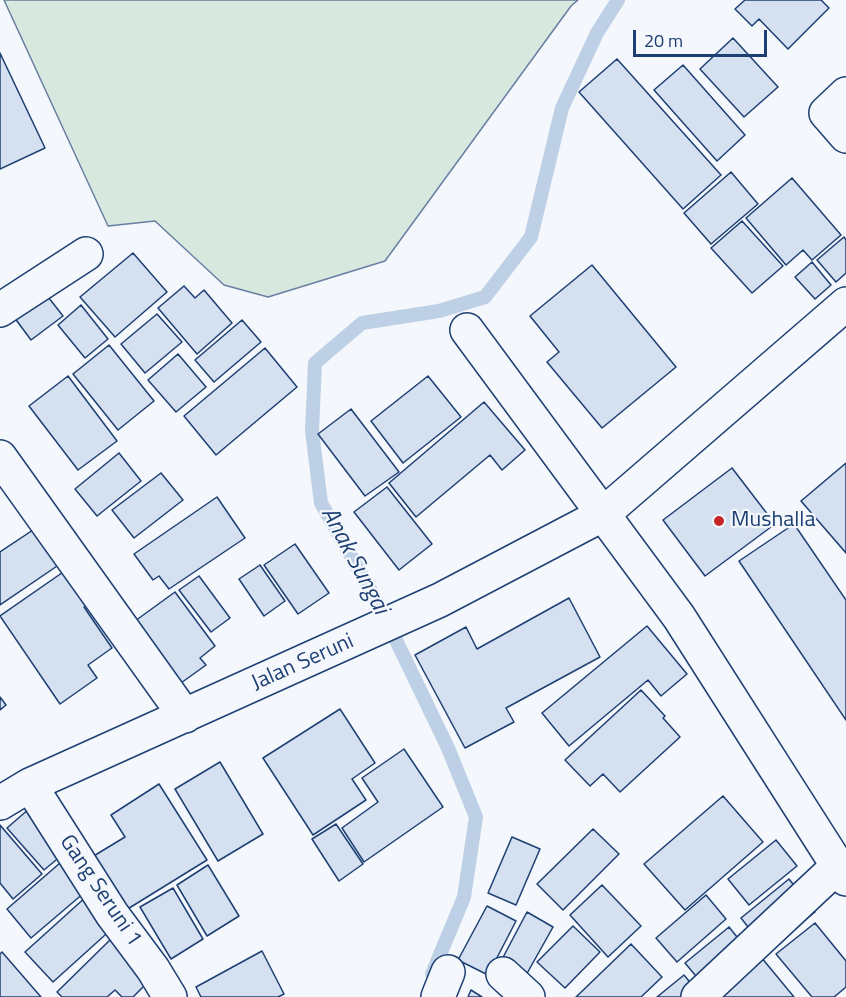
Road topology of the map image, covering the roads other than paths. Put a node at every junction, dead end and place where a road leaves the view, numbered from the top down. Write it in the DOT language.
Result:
graph roads {
  1 [pos="846,94"];
  2 [pos="846,136"];
  3 [pos="86,254"];
  4 [pos="846,304"];
  5 [pos="0,310"];
  6 [pos="466,330"];
  7 [pos="0,457"];
  8 [pos="602,515"];
  9 [pos="185,716"];
  10 [pos="30,785"];
  11 [pos="0,803"];
  12 [pos="842,873"];
  13 [pos="503,974"];
  14 [pos="170,997"];
  15 [pos="528,997"];
  16 [pos="698,997"];
  1 -- 2 [label="street"];
  3 -- 5 [label="street"];
  4 -- 8 [label="street, Jalan Seruni"];
  6 -- 8 [label="street"];
  7 -- 9 [label="street"];
  8 -- 9 [label="street, Jalan Seruni"];
  8 -- 12 [label="street"];
  9 -- 10 [label="street, Jalan Seruni"];
  10 -- 11 [label="street, Jalan Seruni"];
  10 -- 14 [label="street, Gang Seruni 1"];
  12 -- 16 [label="street"];
  13 -- 15 [label="street"];
}
